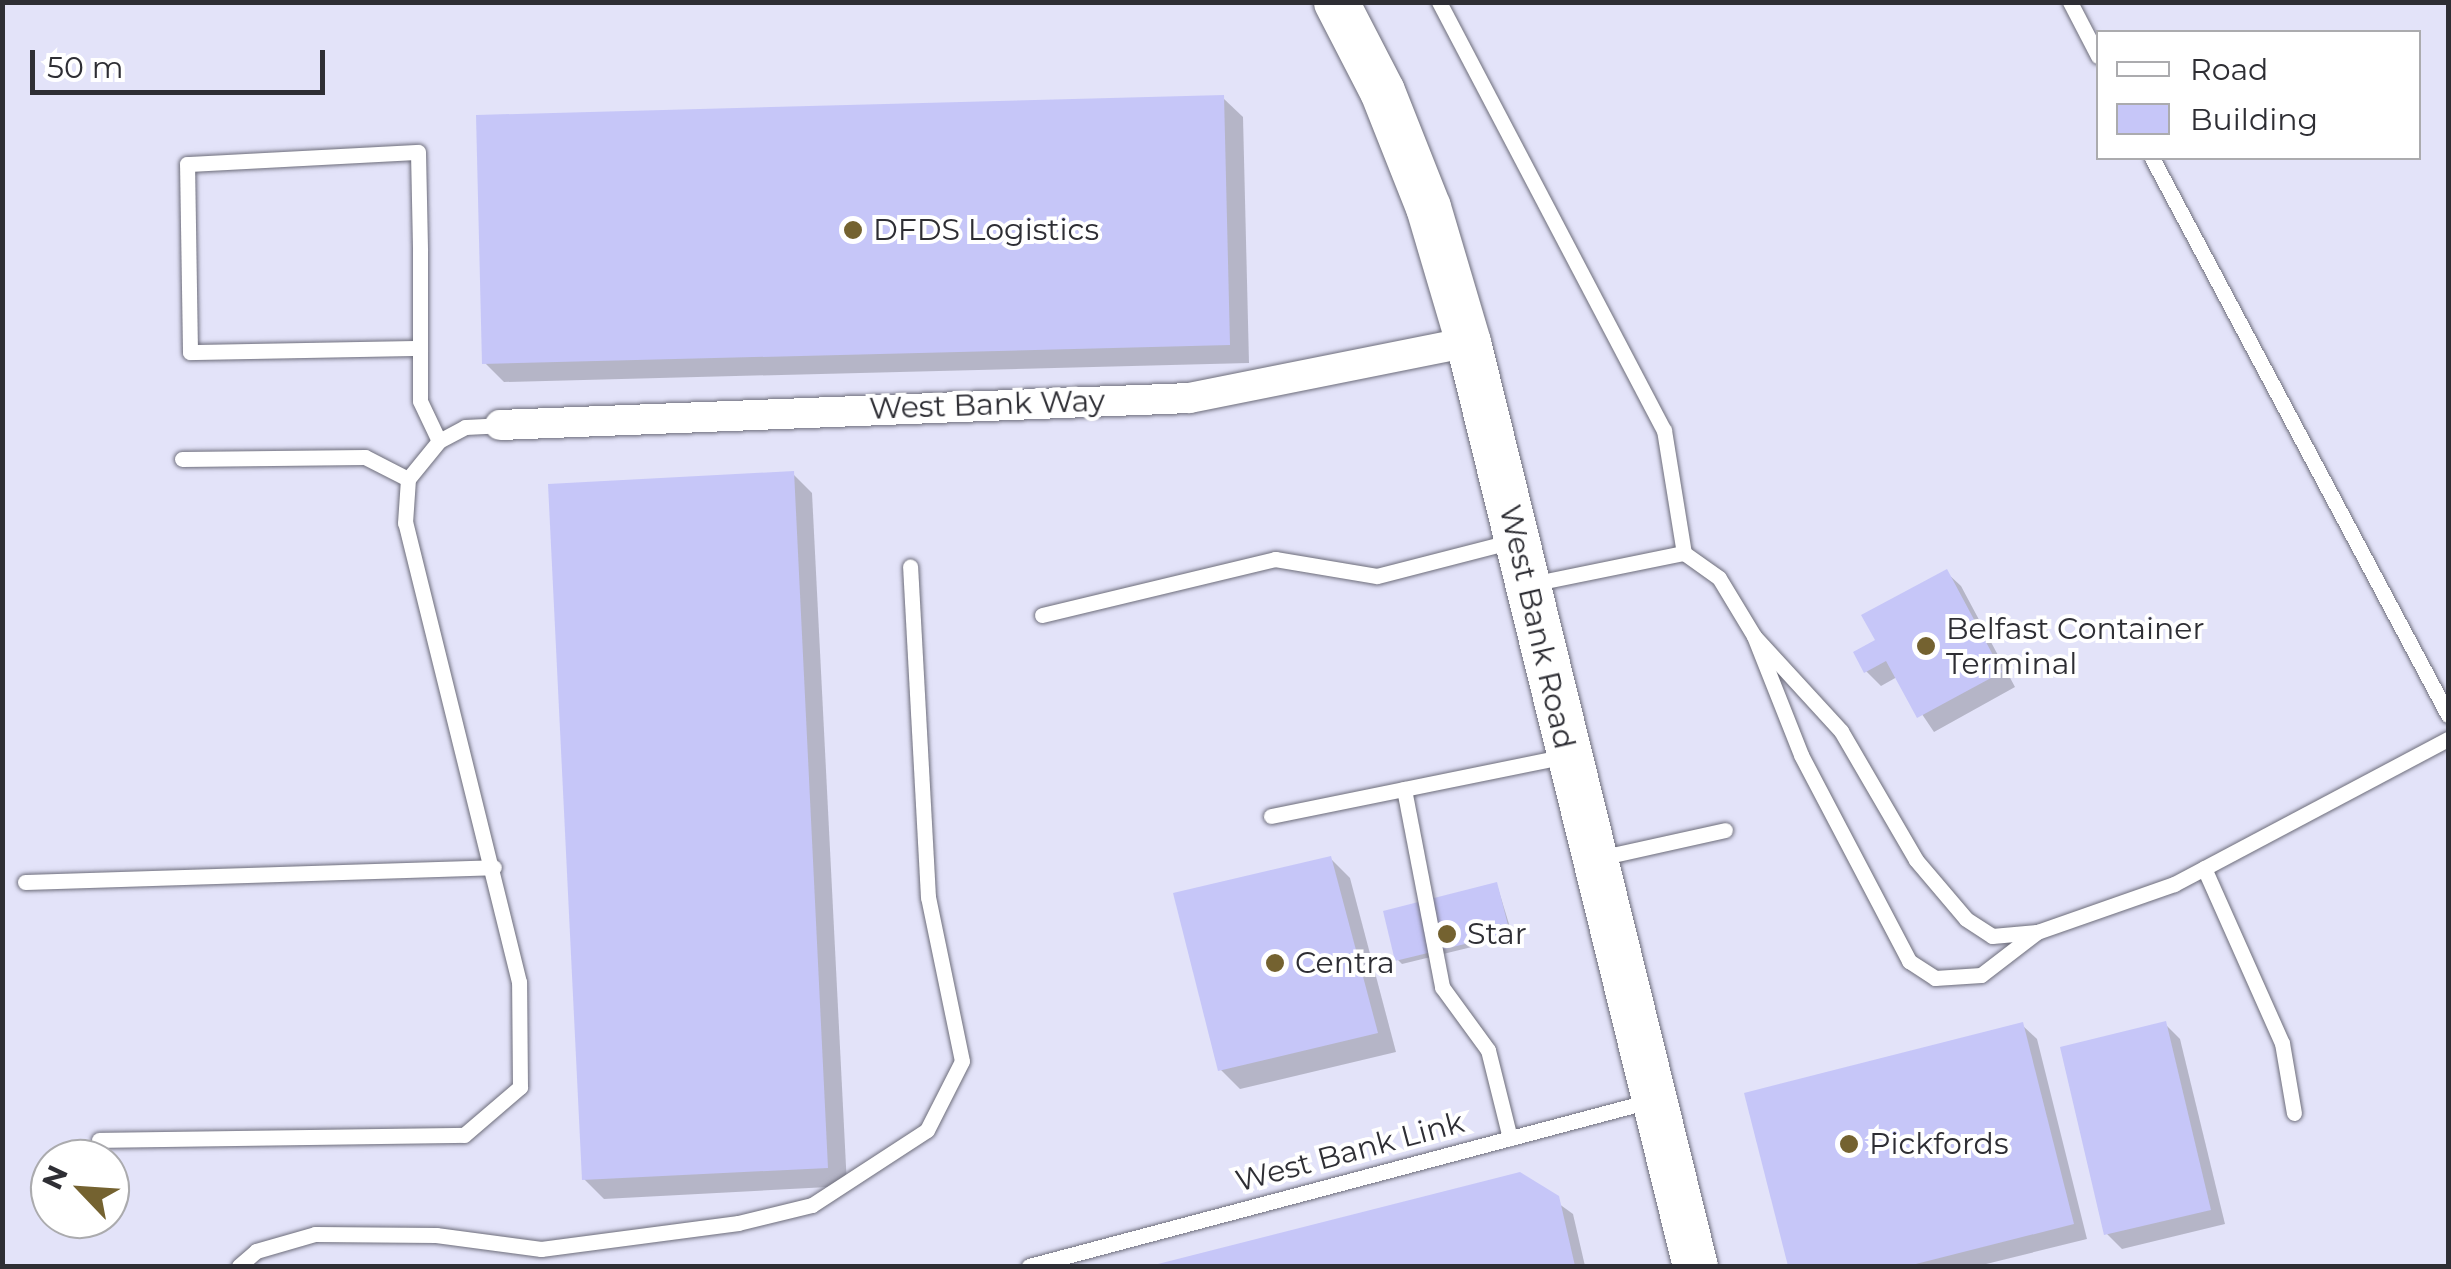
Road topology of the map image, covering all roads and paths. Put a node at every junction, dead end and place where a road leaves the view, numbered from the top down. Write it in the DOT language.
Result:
graph roads {
  1 [pos="1336,2"];
  2 [pos="1439,2"];
  3 [pos="2070,2"];
  4 [pos="2096,52"];
  5 [pos="2153,160"];
  6 [pos="1468,342"];
  7 [pos="420,348"];
  8 [pos="500,425"];
  9 [pos="438,441"];
  10 [pos="182,459"];
  11 [pos="408,479"];
  12 [pos="1517,540"];
  13 [pos="1684,553"];
  14 [pos="910,566"];
  15 [pos="1528,585"];
  16 [pos="1042,615"];
  17 [pos="1754,636"];
  18 [pos="2448,715"];
  19 [pos="2448,739"];
  20 [pos="1567,756"];
  21 [pos="1404,789"];
  22 [pos="1271,816"];
  23 [pos="1725,830"];
  24 [pos="1596,859"];
  25 [pos="494,867"];
  26 [pos="2204,868"];
  27 [pos="25,882"];
  28 [pos="2037,932"];
  29 [pos="1654,1100"];
  30 [pos="2294,1112"];
  31 [pos="1510,1138"];
  32 [pos="130,1140"];
  33 [pos="541,1249"];
  34 [pos="239,1266"];
  35 [pos="541,1266"];
  36 [pos="1029,1266"];
  37 [pos="1695,1266"];
  1 -- 6 [label="street, West Bank Road"];
  2 -- 13 [label="lane"];
  3 -- 4 [label="lane"];
  5 -- 18 [label="lane"];
  6 -- 8 [label="street, West Bank Way"];
  6 -- 12 [label="street, West Bank Road"];
  7 -- 7 [label="lane"];
  7 -- 9 [label="lane"];
  8 -- 9 [label="lane"];
  9 -- 11 [label="lane"];
  10 -- 11 [label="lane"];
  11 -- 25 [label="lane"];
  12 -- 15 [label="street, West Bank Road"];
  12 -- 16 [label="lane"];
  13 -- 15 [label="lane"];
  13 -- 17 [label="lane"];
  14 -- 33 [label="lane"];
  15 -- 20 [label="street, West Bank Road"];
  17 -- 28 [label="lane"];
  17 -- 28 [label="lane"];
  19 -- 26 [label="lane"];
  20 -- 21 [label="lane"];
  20 -- 24 [label="street, West Bank Road"];
  21 -- 22 [label="lane"];
  21 -- 31 [label="lane"];
  23 -- 24 [label="lane"];
  24 -- 29 [label="street, West Bank Road"];
  25 -- 27 [label="lane"];
  25 -- 32 [label="lane"];
  26 -- 28 [label="lane"];
  26 -- 30 [label="lane"];
  29 -- 31 [label="lane, West Bank Link"];
  29 -- 37 [label="street, West Bank Road"];
  31 -- 36 [label="lane, West Bank Link"];
  33 -- 34 [label="lane"];
  33 -- 35 [label="lane"];
}
